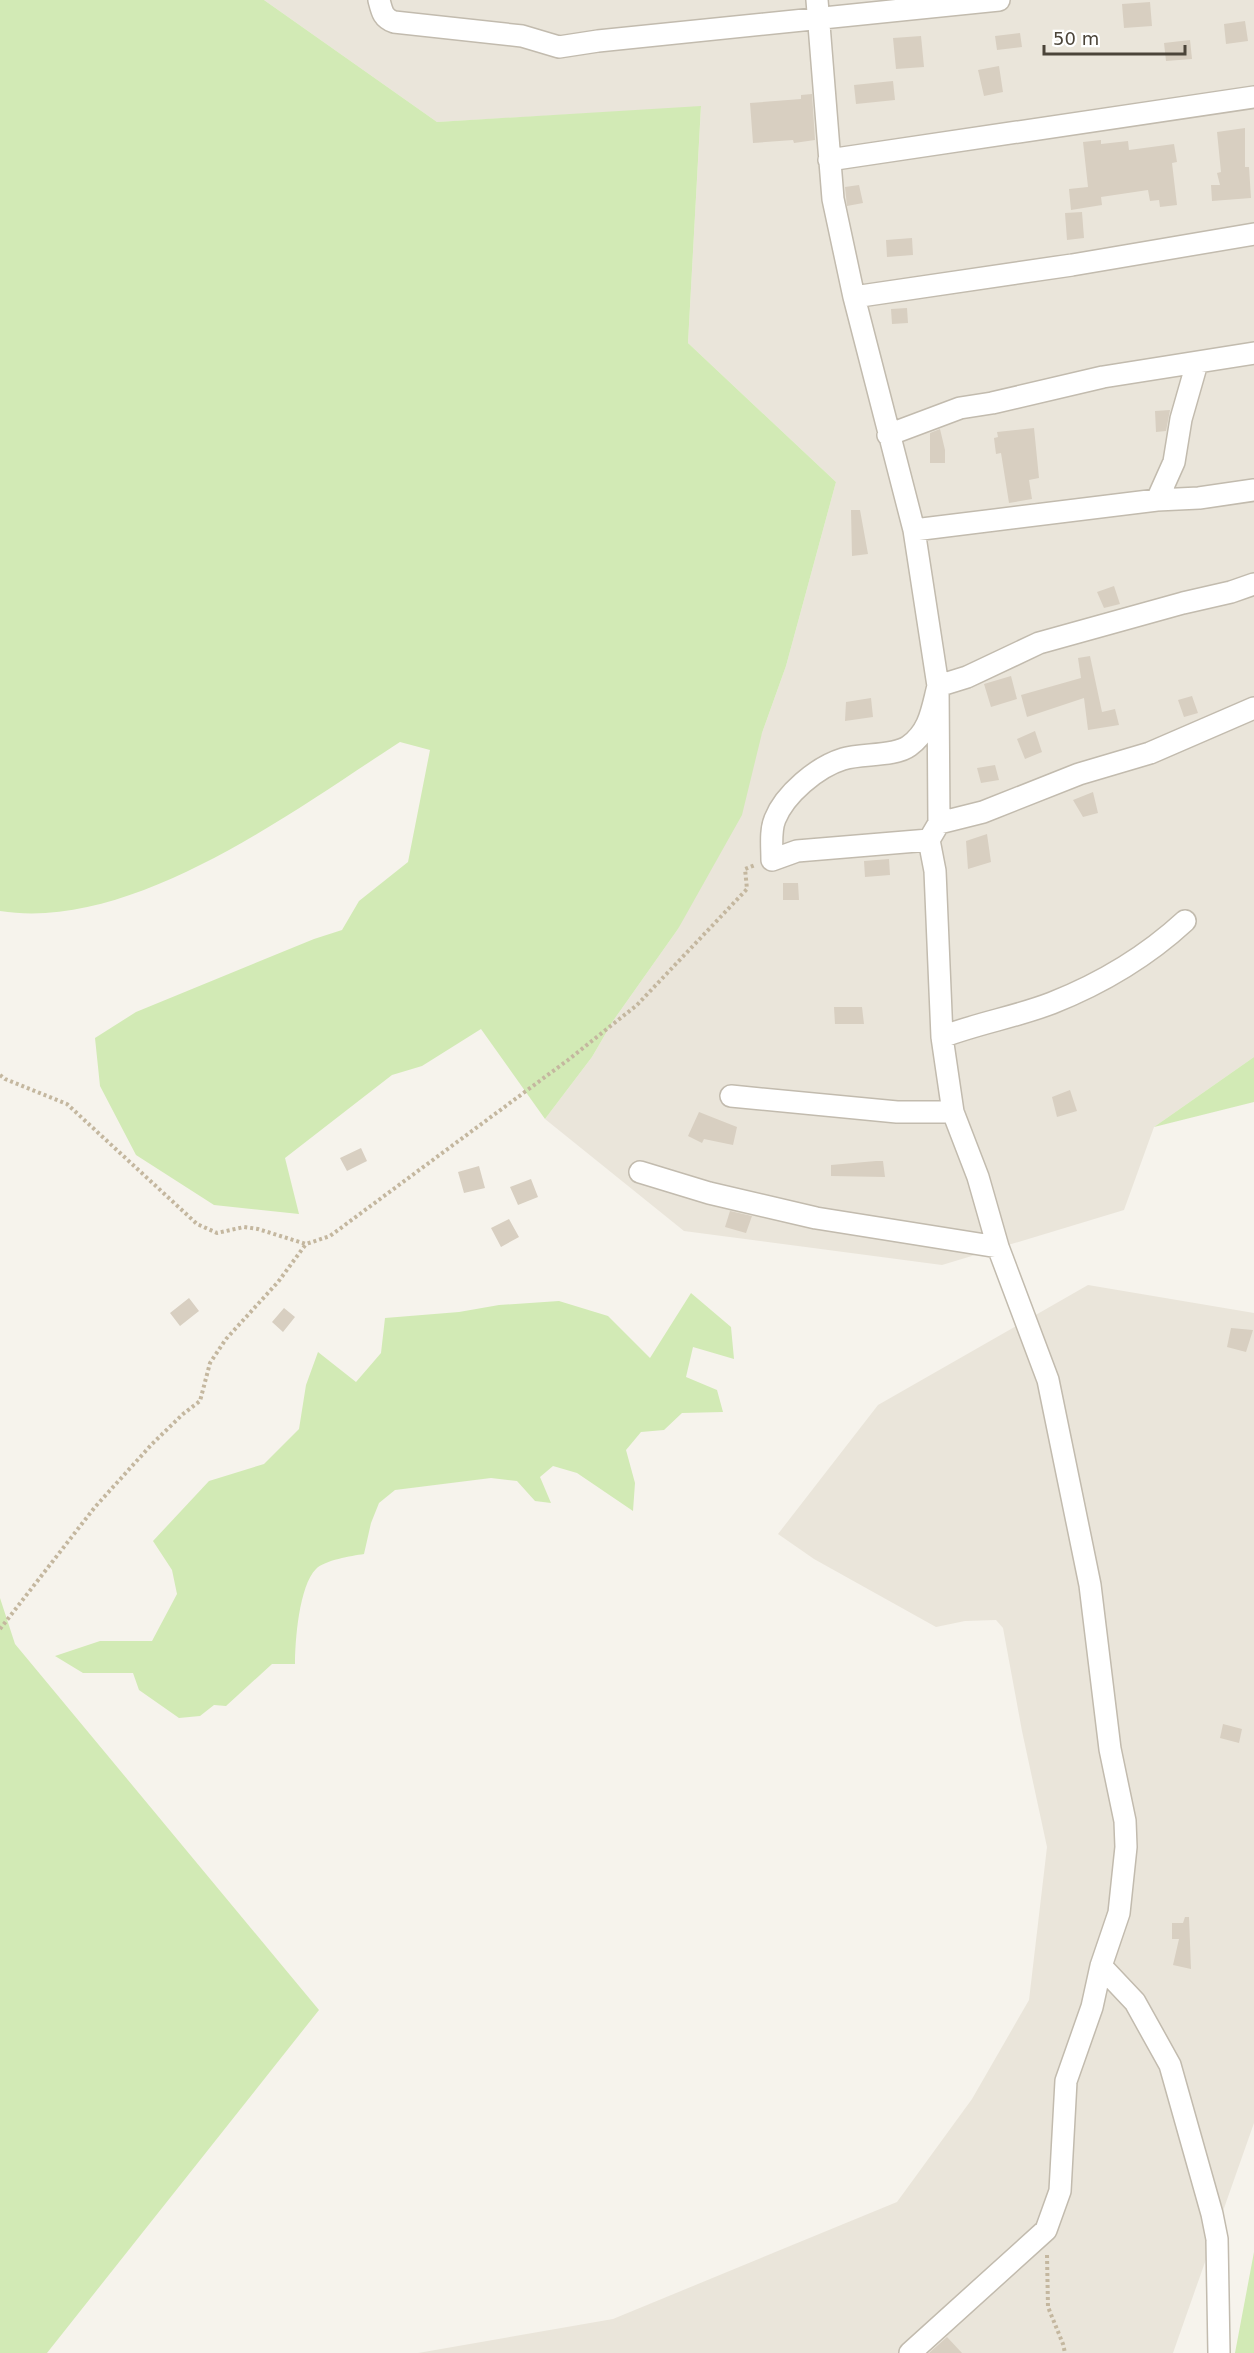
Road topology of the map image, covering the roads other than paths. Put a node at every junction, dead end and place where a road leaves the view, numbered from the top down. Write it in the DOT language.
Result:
graph roads {
  1 [pos="379,0"];
  2 [pos="999,0"];
  3 [pos="818,10"];
  4 [pos="1254,97"];
  5 [pos="830,160"];
  6 [pos="1254,234"];
  7 [pos="854,297"];
  8 [pos="1254,353"];
  9 [pos="1197,363"];
  10 [pos="888,435"];
  11 [pos="1254,490"];
  12 [pos="1157,500"];
  13 [pos="914,530"];
  14 [pos="1254,584"];
  15 [pos="938,686"];
  16 [pos="1254,708"];
  17 [pos="934,831"];
  18 [pos="1185,921"];
  19 [pos="942,1037"];
  20 [pos="731,1096"];
  21 [pos="953,1112"];
  22 [pos="640,1172"];
  23 [pos="998,1247"];
  24 [pos="1101,1966"];
  25 [pos="910,2353"];
  26 [pos="1219,2353"];
  1 -- 3 [label="street"];
  2 -- 3 [label="street"];
  3 -- 5 [label="street"];
  4 -- 5 [label="street"];
  5 -- 7 [label="street"];
  6 -- 7 [label="street"];
  7 -- 10 [label="street"];
  8 -- 9 [label="street"];
  9 -- 10 [label="street"];
  9 -- 12 [label="street"];
  10 -- 13 [label="street"];
  11 -- 12 [label="street"];
  12 -- 13 [label="street"];
  13 -- 15 [label="street"];
  14 -- 15 [label="street"];
  15 -- 17 [label="street"];
  15 -- 17 [label="street"];
  16 -- 17 [label="street"];
  17 -- 19 [label="street"];
  18 -- 19 [label="street"];
  19 -- 21 [label="street"];
  20 -- 21 [label="street"];
  21 -- 23 [label="street"];
  22 -- 23 [label="street"];
  23 -- 24 [label="street"];
  24 -- 25 [label="street"];
  24 -- 26 [label="street"];
}
